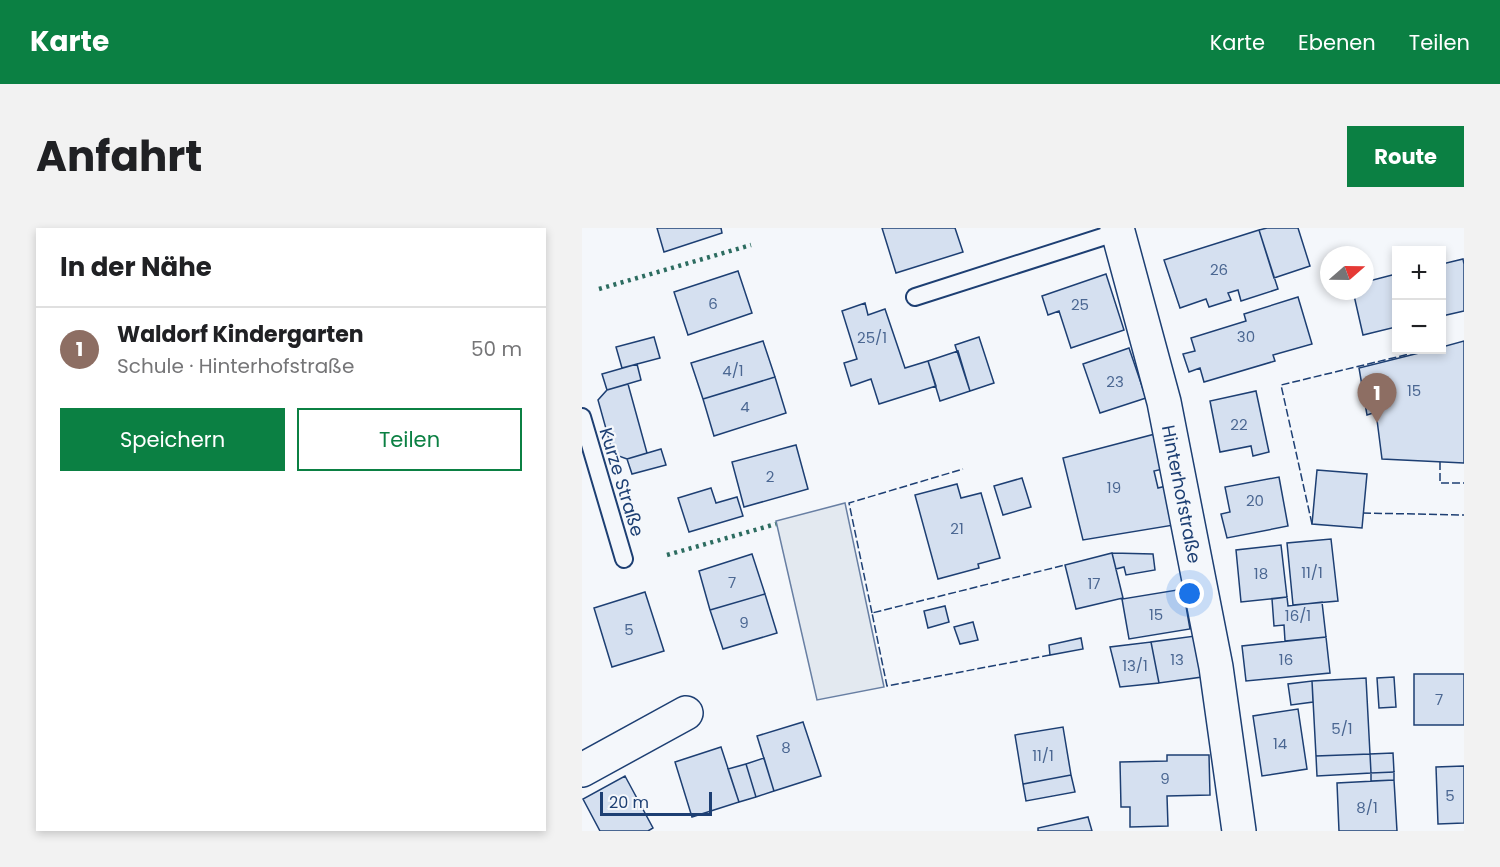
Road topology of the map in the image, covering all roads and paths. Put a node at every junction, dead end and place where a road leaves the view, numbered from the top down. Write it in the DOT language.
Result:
graph roads {
  1 [pos="1118,230"];
  2 [pos="915,297"];
  3 [pos="582,417"];
  4 [pos="624,559"];
  5 [pos="686,713"];
  6 [pos="582,770"];
  7 [pos="1239,831"];
  1 -- 2 [label="lane, Hinterhofstraße"];
  1 -- 7 [label="street, Hinterhofstraße"];
  3 -- 4 [label="lane, Kurze Straße"];
  5 -- 6 [label="street"];
}
